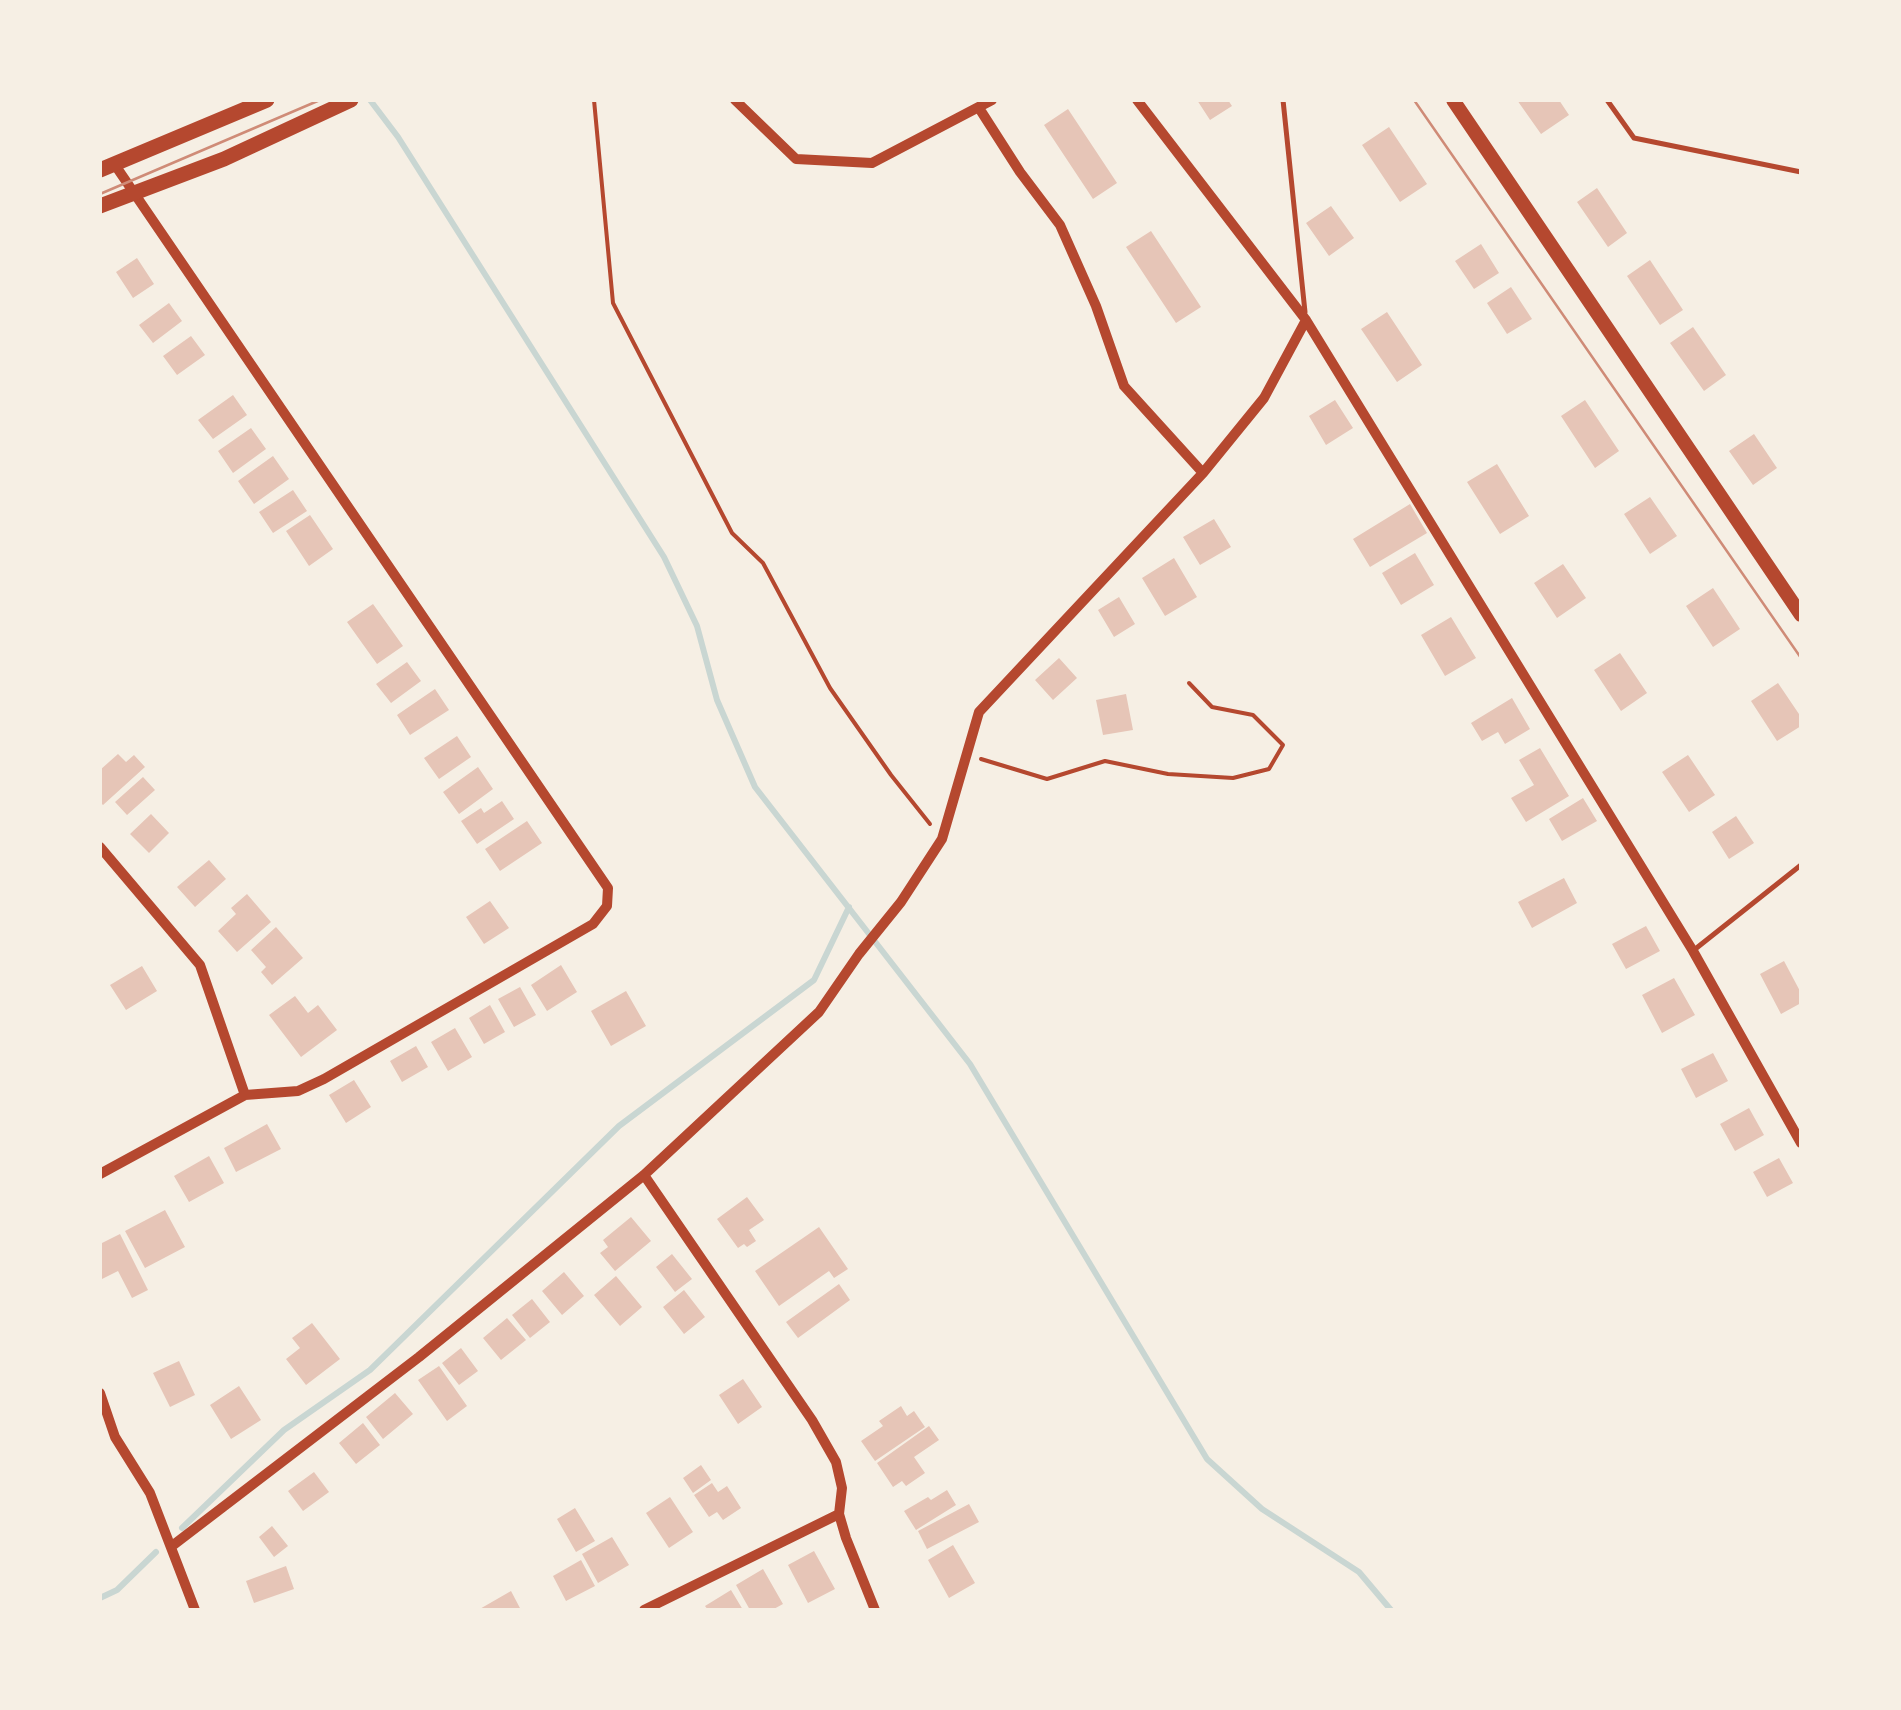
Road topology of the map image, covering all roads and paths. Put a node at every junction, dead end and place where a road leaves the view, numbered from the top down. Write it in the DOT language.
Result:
graph roads {
  1 [pos="351,100"];
  2 [pos="594,100"];
  3 [pos="735,100"];
  4 [pos="992,100"];
  5 [pos="1138,100"];
  6 [pos="1283,100"];
  7 [pos="1453,100"];
  8 [pos="1607,100"];
  9 [pos="261,103"];
  10 [pos="979,108"];
  11 [pos="108,168"];
  12 [pos="1801,172"];
  13 [pos="133,194"];
  14 [pos="100,206"];
  15 [pos="1306,320"];
  16 [pos="1203,473"];
  17 [pos="1801,615"];
  18 [pos="1189,683"];
  19 [pos="967,754"];
  20 [pos="942,840"];
  21 [pos="100,847"];
  22 [pos="1801,865"];
  23 [pos="1693,950"];
  24 [pos="245,1095"];
  25 [pos="1801,1144"];
  26 [pos="100,1174"];
  27 [pos="644,1175"];
  28 [pos="100,1392"];
  29 [pos="839,1514"];
  30 [pos="172,1546"];
  31 [pos="195,1610"];
  32 [pos="644,1610"];
  33 [pos="875,1610"];
  1 -- 13 [label="main road"];
  2 -- 20 [label="path"];
  3 -- 10 [label="street"];
  4 -- 10 [label="street"];
  5 -- 15 [label="street"];
  6 -- 15 [label="lane"];
  7 -- 17 [label="street"];
  8 -- 12 [label="lane"];
  9 -- 11 [label="main road"];
  10 -- 16 [label="street"];
  11 -- 13 [label="street"];
  13 -- 14 [label="main road"];
  13 -- 24 [label="street"];
  15 -- 16 [label="street"];
  15 -- 23 [label="street"];
  16 -- 19 [label="street"];
  18 -- 19 [label="path"];
  19 -- 20 [label="street"];
  20 -- 27 [label="street"];
  21 -- 24 [label="street"];
  22 -- 23 [label="lane"];
  23 -- 25 [label="street"];
  24 -- 26 [label="street"];
  27 -- 29 [label="street"];
  27 -- 30 [label="street"];
  28 -- 30 [label="street"];
  29 -- 32 [label="street"];
  29 -- 33 [label="street"];
  30 -- 31 [label="street"];
}
